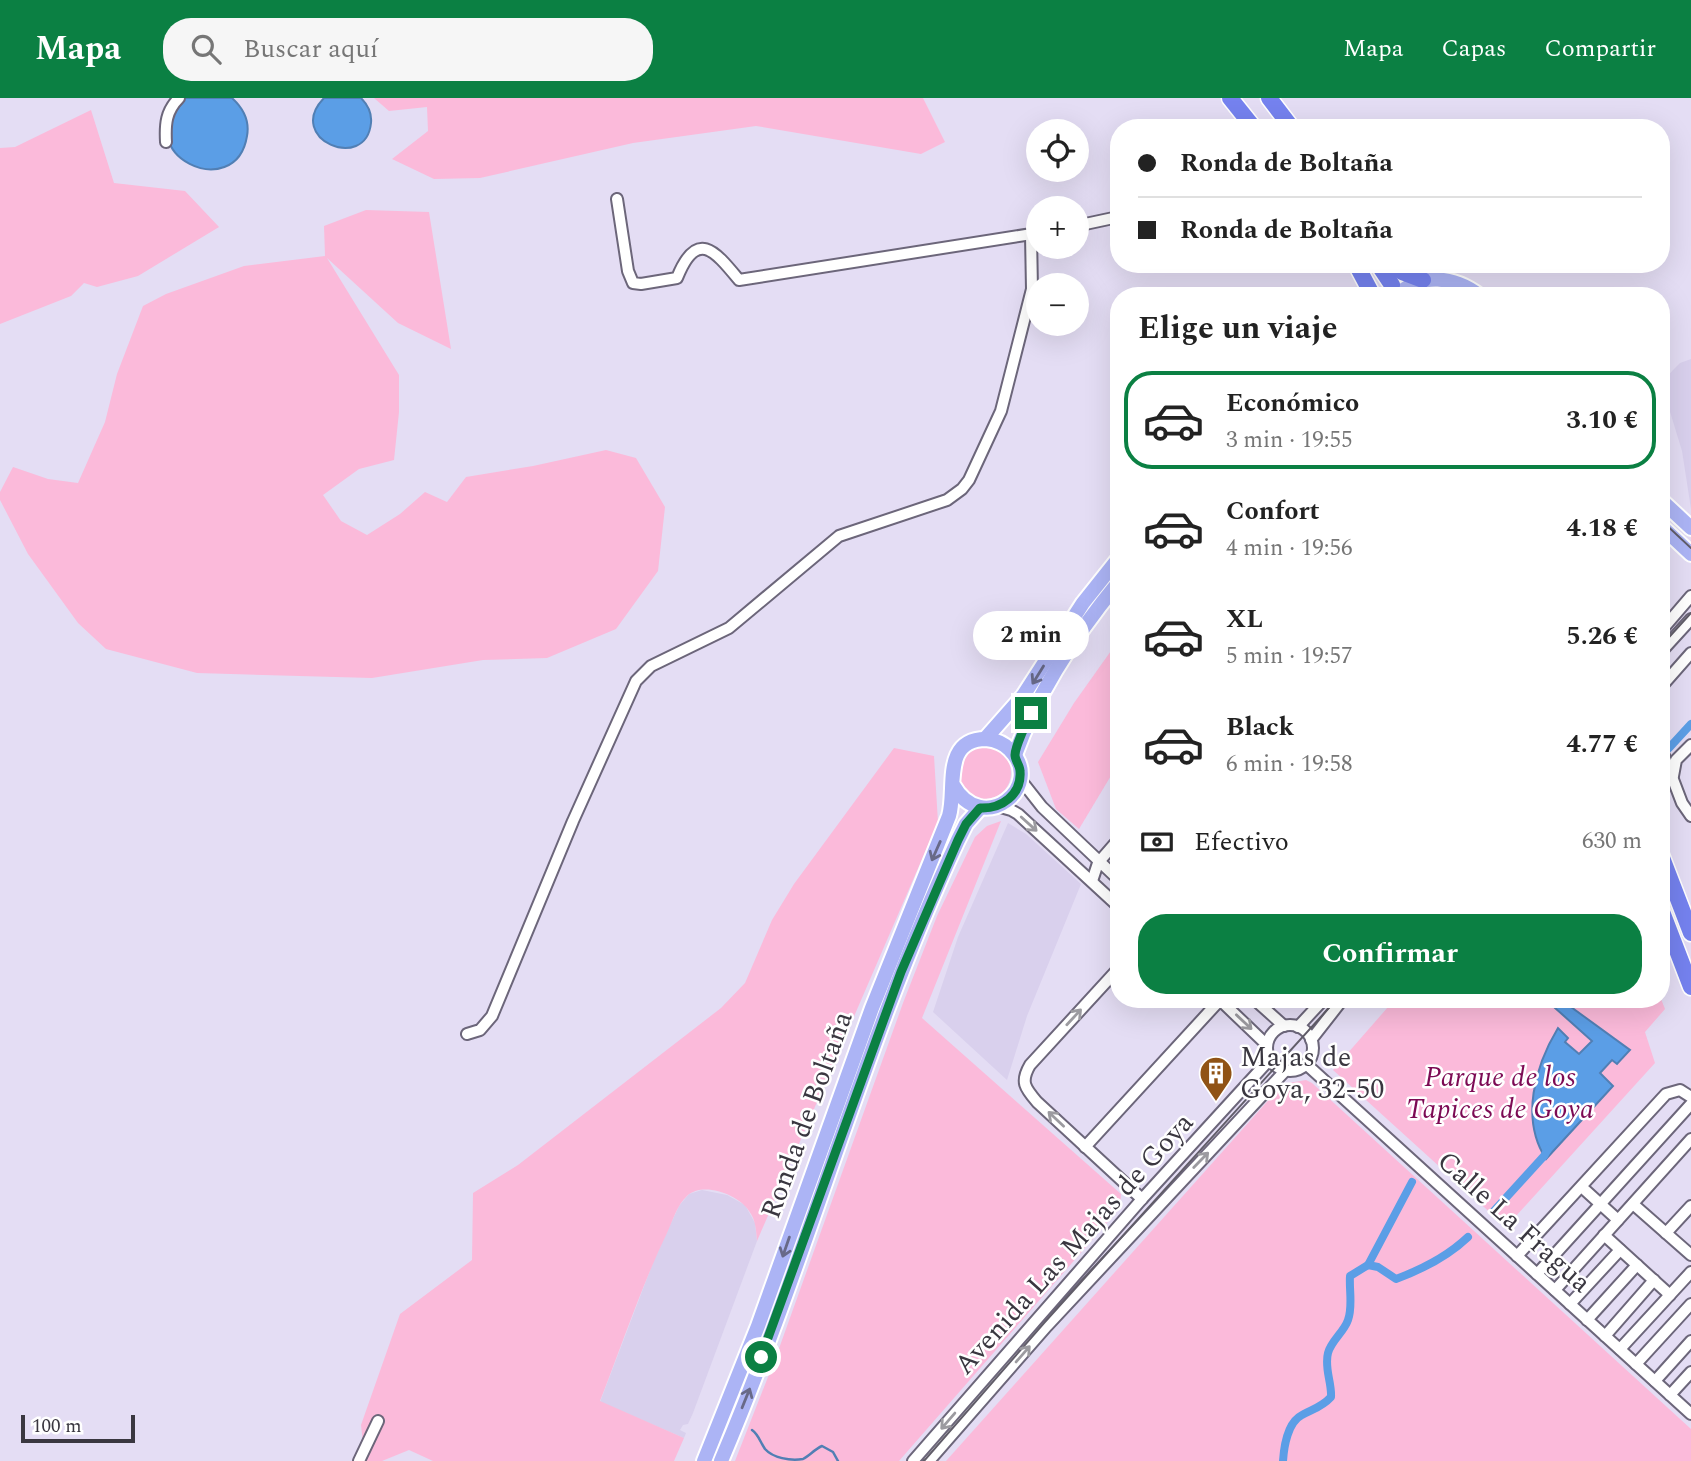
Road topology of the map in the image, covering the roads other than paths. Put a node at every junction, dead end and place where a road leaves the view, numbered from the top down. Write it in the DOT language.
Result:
graph roads {
  1 [pos="179,98"];
  2 [pos="1230,98"];
  3 [pos="1241,98"];
  4 [pos="1257,98"];
  5 [pos="1269,98"];
  6 [pos="1247,119"];
  7 [pos="1256,119"];
  8 [pos="1273,119"];
  9 [pos="1286,119"];
  10 [pos="166,142"];
  11 [pos="617,199"];
  12 [pos="1110,219"];
  13 [pos="1089,223"];
  14 [pos="1026,235"];
  15 [pos="1034,259"];
  16 [pos="1366,273"];
  17 [pos="1370,273"];
  18 [pos="1404,273"];
  19 [pos="1423,281"];
  20 [pos="1381,287"];
  21 [pos="1382,287"];
  22 [pos="1400,287"];
  23 [pos="1468,287"];
  24 [pos="1670,508"];
  25 [pos="1691,528"];
  26 [pos="1670,534"];
  27 [pos="1691,554"];
  28 [pos="1110,569"];
  29 [pos="1110,594"];
  30 [pos="1691,596"];
  31 [pos="1691,619"];
  32 [pos="1670,620"];
  33 [pos="1670,642"];
  34 [pos="1691,653"];
  35 [pos="1670,677"];
  36 [pos="985,739"];
  37 [pos="1691,745"];
  38 [pos="1015,755"];
  39 [pos="1670,770"];
  40 [pos="1673,778"];
  41 [pos="1020,779"];
  42 [pos="953,785"];
  43 [pos="997,806"];
  44 [pos="980,808"];
  45 [pos="1691,816"];
  46 [pos="1110,849"];
  47 [pos="1099,861"];
  48 [pos="1110,871"];
  49 [pos="1670,878"];
  50 [pos="1092,881"];
  51 [pos="1110,898"];
  52 [pos="1670,932"];
  53 [pos="1691,933"];
  54 [pos="1110,979"];
  55 [pos="1691,987"];
  56 [pos="1212,1008"];
  57 [pos="1228,1008"];
  58 [pos="1264,1008"];
  59 [pos="1316,1008"];
  60 [pos="1336,1008"];
  61 [pos="1283,1026"];
  62 [pos="1298,1027"];
  63 [pos="467,1034"];
  64 [pos="1311,1040"];
  65 [pos="1267,1045"];
  66 [pos="1270,1059"];
  67 [pos="1306,1064"];
  68 [pos="1285,1071"];
  69 [pos="1691,1097"];
  70 [pos="1691,1104"];
  71 [pos="1691,1139"];
  72 [pos="1085,1147"];
  73 [pos="1585,1190"];
  74 [pos="1142,1199"];
  75 [pos="1601,1204"];
  76 [pos="1633,1204"];
  77 [pos="1691,1206"];
  78 [pos="1618,1220"];
  79 [pos="1666,1233"];
  80 [pos="1604,1235"];
  81 [pos="1691,1238"];
  82 [pos="1620,1250"];
  83 [pos="1687,1251"];
  84 [pos="1517,1256"];
  85 [pos="1637,1265"];
  86 [pos="1691,1272"];
  87 [pos="1537,1274"];
  88 [pos="1654,1280"];
  89 [pos="1555,1290"];
  90 [pos="1670,1295"];
  91 [pos="1570,1304"];
  92 [pos="1691,1304"];
  93 [pos="1587,1320"];
  94 [pos="1605,1336"];
  95 [pos="1691,1341"];
  96 [pos="1620,1349"];
  97 [pos="1636,1364"];
  98 [pos="1691,1373"];
  99 [pos="1655,1381"];
  100 [pos="1670,1395"];
  101 [pos="1690,1411"];
  102 [pos="378,1421"];
  103 [pos="359,1461"];
  104 [pos="704,1461"];
  105 [pos="720,1461"];
  106 [pos="913,1461"];
  107 [pos="929,1461"];
  1 -- 10 [label="street"];
  2 -- 6 [label="highway"];
  3 -- 7 [label="highway"];
  4 -- 8 [label="highway"];
  5 -- 9 [label="highway"];
  11 -- 14 [label="street"];
  12 -- 13 [label="street"];
  15 -- 63 [label="street"];
  16 -- 20 [label="highway"];
  17 -- 21 [label="highway"];
  18 -- 19 [label="highway"];
  19 -- 22 [label="main road"];
  19 -- 23 [label="main road"];
  24 -- 25 [label="main road"];
  26 -- 27 [label="main road"];
  28 -- 36 [label="main road, Ronda de Boltaña, one-way"];
  29 -- 38 [label="main road"];
  30 -- 32 [label="street"];
  31 -- 33 [label="street"];
  34 -- 35 [label="street"];
  36 -- 38 [label="main road"];
  36 -- 42 [label="main road, Ronda de Boltaña"];
  37 -- 40 [label="street"];
  38 -- 41 [label="main road"];
  39 -- 40 [label="street"];
  40 -- 45 [label="street"];
  41 -- 43 [label="main road"];
  41 -- 47 [label="street"];
  42 -- 44 [label="main road"];
  42 -- 104 [label="main road, Ronda de Boltaña, one-way"];
  43 -- 44 [label="main road"];
  43 -- 50 [label="street, one-way"];
  105 -- 44 [label="main road, Ronda de Boltaña, one-way"];
  46 -- 47 [label="street"];
  47 -- 48 [label="street"];
  47 -- 50 [label="street"];
  49 -- 53 [label="highway"];
  50 -- 51 [label="street"];
  52 -- 55 [label="highway"];
  72 -- 54 [label="street, one-way"];
  56 -- 72 [label="street"];
  57 -- 65 [label="street, one-way"];
  58 -- 61 [label="street"];
  59 -- 62 [label="street"];
  60 -- 64 [label="street"];
  61 -- 62 [label="street"];
  61 -- 65 [label="street"];
  62 -- 64 [label="street"];
  64 -- 67 [label="street"];
  65 -- 66 [label="street"];
  66 -- 68 [label="street"];
  66 -- 74 [label="street, Avenida Las Majas de Goya"];
  67 -- 68 [label="street"];
  67 -- 84 [label="street, Calle La Fragua"];
  107 -- 68 [label="street, Avenida Las Majas de Goya, one-way"];
  69 -- 84 [label="street"];
  70 -- 75 [label="street"];
  71 -- 76 [label="street"];
  72 -- 74 [label="street"];
  73 -- 75 [label="street"];
  74 -- 106 [label="street, Avenida Las Majas de Goya, one-way"];
  75 -- 78 [label="street"];
  75 -- 87 [label="street"];
  76 -- 78 [label="street"];
  76 -- 79 [label="street"];
  77 -- 79 [label="street"];
  78 -- 80 [label="street"];
  79 -- 83 [label="street"];
  80 -- 82 [label="street"];
  80 -- 89 [label="street"];
  81 -- 83 [label="street"];
  82 -- 85 [label="street"];
  82 -- 91 [label="street"];
  84 -- 87 [label="street, Calle La Fragua"];
  85 -- 88 [label="street"];
  85 -- 93 [label="street"];
  86 -- 90 [label="street"];
  87 -- 89 [label="street, Calle La Fragua"];
  88 -- 90 [label="street"];
  88 -- 94 [label="street"];
  89 -- 91 [label="street, Calle La Fragua"];
  90 -- 96 [label="street"];
  91 -- 93 [label="street, Calle La Fragua"];
  92 -- 97 [label="street"];
  93 -- 94 [label="street, Calle La Fragua"];
  94 -- 96 [label="street, Calle La Fragua"];
  95 -- 99 [label="street"];
  96 -- 97 [label="street, Calle La Fragua"];
  97 -- 99 [label="street, Calle La Fragua"];
  98 -- 100 [label="street"];
  99 -- 100 [label="street, Calle La Fragua"];
  100 -- 101 [label="street, Calle La Fragua"];
  102 -- 103 [label="street"];
}
